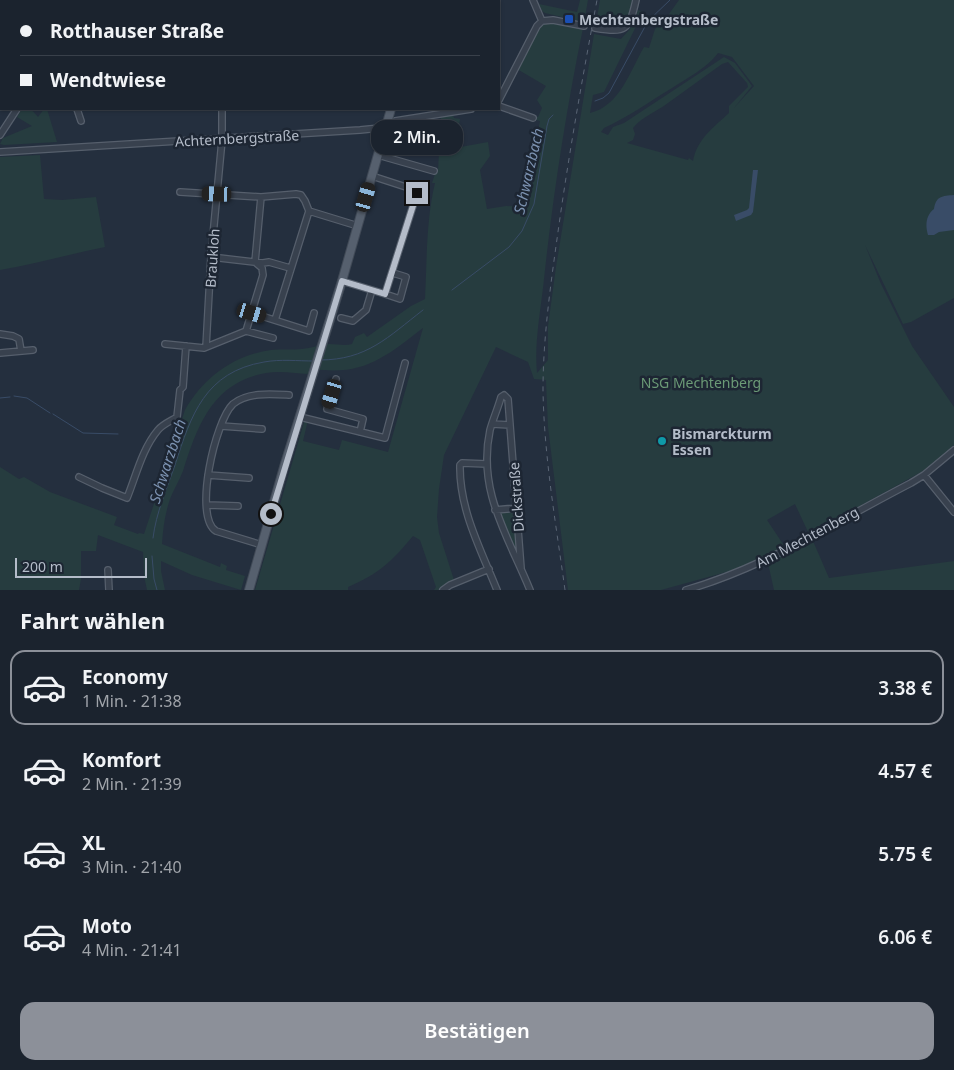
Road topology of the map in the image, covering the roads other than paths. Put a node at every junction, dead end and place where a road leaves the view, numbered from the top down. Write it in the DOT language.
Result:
graph roads {
  1 [pos="533,0"];
  2 [pos="636,0"];
  3 [pos="542,21"];
  4 [pos="584,26"];
  5 [pos="595,28"];
  6 [pos="500,98"];
  7 [pos="500,106"];
  8 [pos="16,110"];
  9 [pos="76,110"];
  10 [pos="222,110"];
  11 [pos="391,110"];
  12 [pos="465,110"];
  13 [pos="533,118"];
  14 [pos="81,121"];
  15 [pos="387,124"];
  16 [pos="0,135"];
  17 [pos="222,140"];
  18 [pos="0,152"];
  19 [pos="378,155"];
  20 [pos="434,171"];
  21 [pos="372,176"];
  22 [pos="180,192"];
  23 [pos="217,194"];
  24 [pos="261,197"];
  25 [pos="309,211"];
  26 [pos="358,226"];
  27 [pos="211,257"];
  28 [pos="255,262"];
  29 [pos="290,268"];
  30 [pos="393,273"];
  31 [pos="342,281"];
  32 [pos="372,290"];
  33 [pos="385,294"];
  34 [pos="252,313"];
  35 [pos="314,313"];
  36 [pos="341,318"];
  37 [pos="275,320"];
  38 [pos="246,331"];
  39 [pos="0,334"];
  40 [pos="273,338"];
  41 [pos="165,344"];
  42 [pos="186,346"];
  43 [pos="206,347"];
  44 [pos="21,350"];
  45 [pos="33,350"];
  46 [pos="0,353"];
  47 [pos="405,363"];
  48 [pos="336,378"];
  49 [pos="289,395"];
  50 [pos="300,417"];
  51 [pos="492,424"];
  52 [pos="510,425"];
  53 [pos="221,426"];
  54 [pos="262,429"];
  55 [pos="360,432"];
  56 [pos="954,450"];
  57 [pos="487,464"];
  58 [pos="924,474"];
  59 [pos="208,475"];
  60 [pos="79,477"];
  61 [pos="248,478"];
  62 [pos="207,505"];
  63 [pos="238,506"];
  64 [pos="517,508"];
  65 [pos="495,510"];
  66 [pos="954,512"];
  67 [pos="262,545"];
  68 [pos="489,568"];
  69 [pos="521,568"];
  70 [pos="108,570"];
  71 [pos="109,590"];
  72 [pos="249,590"];
  73 [pos="443,590"];
  74 [pos="497,590"];
  75 [pos="530,590"];
  76 [pos="686,590"];
  1 -- 3 [label="street"];
  2 -- 5 [label="street"];
  3 -- 4 [label="street"];
  3 -- 6 [label="street"];
  7 -- 13 [label="street"];
  8 -- 16 [label="street"];
  9 -- 14 [label="street"];
  10 -- 17 [label="street, Braukloh"];
  11 -- 15 [label="main road"];
  12 -- 15 [label="street, Achternbergstraße"];
  15 -- 17 [label="street, Achternbergstraße"];
  15 -- 19 [label="main road"];
  17 -- 18 [label="street, Achternbergstraße"];
  17 -- 23 [label="street, Braukloh"];
  19 -- 20 [label="street"];
  19 -- 21 [label="main road"];
  21 -- 26 [label="main road"];
  21 -- 30 [label="street"];
  22 -- 23 [label="street"];
  23 -- 24 [label="street"];
  23 -- 27 [label="street, Braukloh"];
  24 -- 25 [label="street"];
  24 -- 28 [label="street"];
  25 -- 26 [label="street"];
  25 -- 29 [label="street"];
  26 -- 31 [label="main road"];
  27 -- 28 [label="street"];
  27 -- 43 [label="street, Braukloh"];
  28 -- 29 [label="street"];
  28 -- 34 [label="street"];
  29 -- 37 [label="street"];
  30 -- 33 [label="street"];
  30 -- 33 [label="street"];
  31 -- 32 [label="street"];
  31 -- 50 [label="main road"];
  32 -- 33 [label="street"];
  32 -- 36 [label="street"];
  34 -- 37 [label="street"];
  34 -- 38 [label="street"];
  35 -- 37 [label="street"];
  38 -- 40 [label="street"];
  38 -- 43 [label="street"];
  39 -- 44 [label="street"];
  41 -- 42 [label="street"];
  42 -- 43 [label="street"];
  42 -- 60 [label="street"];
  44 -- 45 [label="street"];
  44 -- 46 [label="street"];
  47 -- 55 [label="street"];
  48 -- 55 [label="street"];
  49 -- 53 [label="street"];
  50 -- 55 [label="street"];
  50 -- 67 [label="main road"];
  51 -- 52 [label="street"];
  51 -- 52 [label="street, Dickstraße"];
  51 -- 57 [label="street"];
  52 -- 64 [label="street, Dickstraße"];
  53 -- 54 [label="street"];
  53 -- 59 [label="street"];
  56 -- 58 [label="street, Am Mechtenberg"];
  57 -- 65 [label="street"];
  57 -- 68 [label="street"];
  58 -- 66 [label="street"];
  58 -- 76 [label="street, Am Mechtenberg"];
  59 -- 61 [label="street"];
  59 -- 62 [label="street"];
  62 -- 63 [label="street"];
  62 -- 67 [label="street"];
  64 -- 65 [label="street"];
  64 -- 69 [label="street, Dickstraße"];
  65 -- 69 [label="street"];
  67 -- 72 [label="main road"];
  68 -- 73 [label="street"];
  68 -- 74 [label="street"];
  69 -- 75 [label="street"];
  70 -- 71 [label="street"];
}
